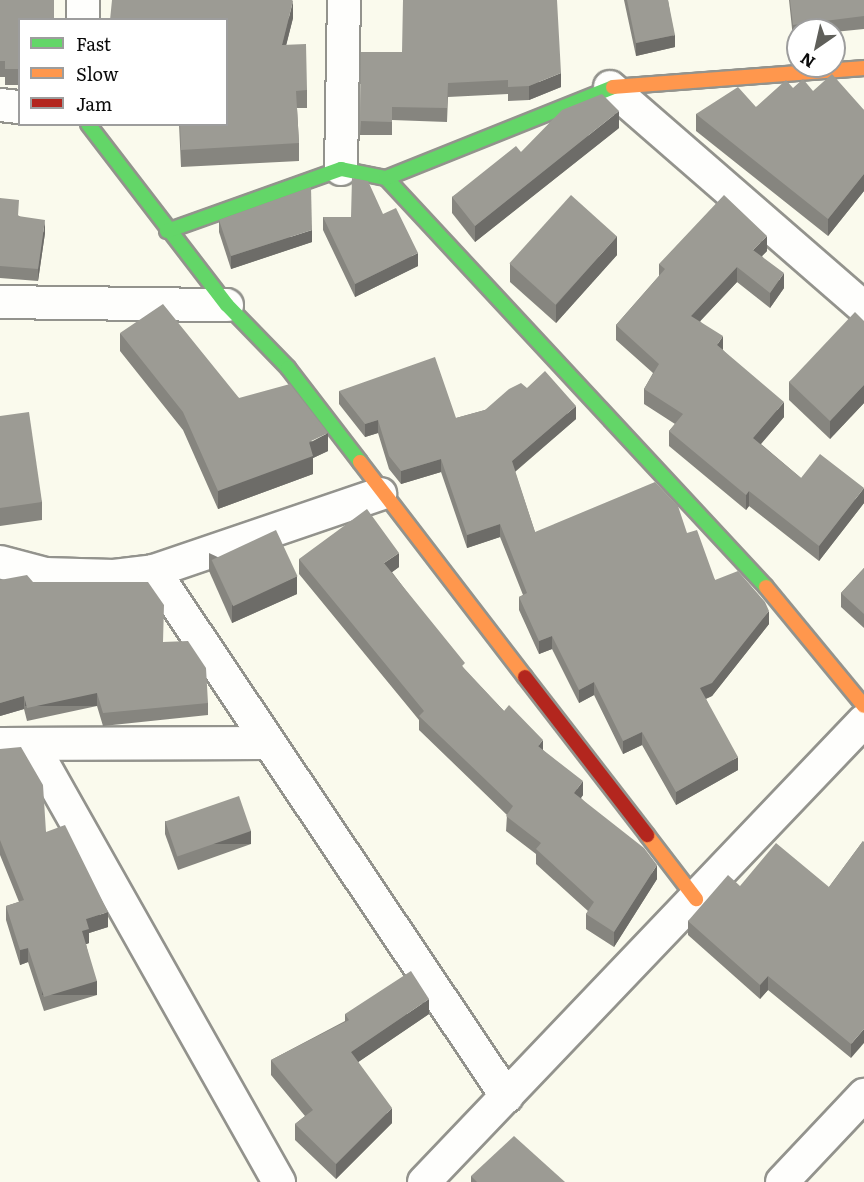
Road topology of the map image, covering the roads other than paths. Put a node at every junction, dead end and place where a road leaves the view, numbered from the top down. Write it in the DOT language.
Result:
graph roads {
  1 [pos="83,0"];
  2 [pos="344,0"];
  3 [pos="82,18"];
  4 [pos="864,68"];
  5 [pos="610,87"];
  6 [pos="0,105"];
  7 [pos="18,107"];
  8 [pos="89,126"];
  9 [pos="341,169"];
  10 [pos="386,177"];
  11 [pos="167,231"];
  12 [pos="0,302"];
  13 [pos="861,303"];
  14 [pos="227,305"];
  15 [pos="380,494"];
  16 [pos="0,562"];
  17 [pos="154,571"];
  18 [pos="864,706"];
  19 [pos="864,721"];
  20 [pos="266,742"];
  21 [pos="0,744"];
  22 [pos="32,744"];
  23 [pos="696,899"];
  24 [pos="864,1095"];
  25 [pos="507,1097"];
  26 [pos="279,1182"];
  27 [pos="424,1182"];
  28 [pos="782,1182"];
  1 -- 3 [label="street"];
  2 -- 9 [label="street"];
  4 -- 5 [label="street"];
  5 -- 10 [label="street"];
  5 -- 13 [label="street"];
  6 -- 7 [label="street"];
  8 -- 11 [label="street"];
  9 -- 10 [label="street"];
  9 -- 11 [label="street"];
  10 -- 18 [label="street"];
  11 -- 14 [label="street"];
  12 -- 14 [label="street"];
  14 -- 15 [label="street"];
  15 -- 17 [label="street"];
  15 -- 23 [label="street"];
  16 -- 17 [label="street"];
  17 -- 20 [label="street"];
  19 -- 23 [label="street"];
  20 -- 22 [label="street"];
  20 -- 25 [label="street"];
  21 -- 22 [label="street"];
  22 -- 26 [label="street"];
  23 -- 25 [label="street"];
  24 -- 28 [label="street"];
  25 -- 27 [label="street"];
}
